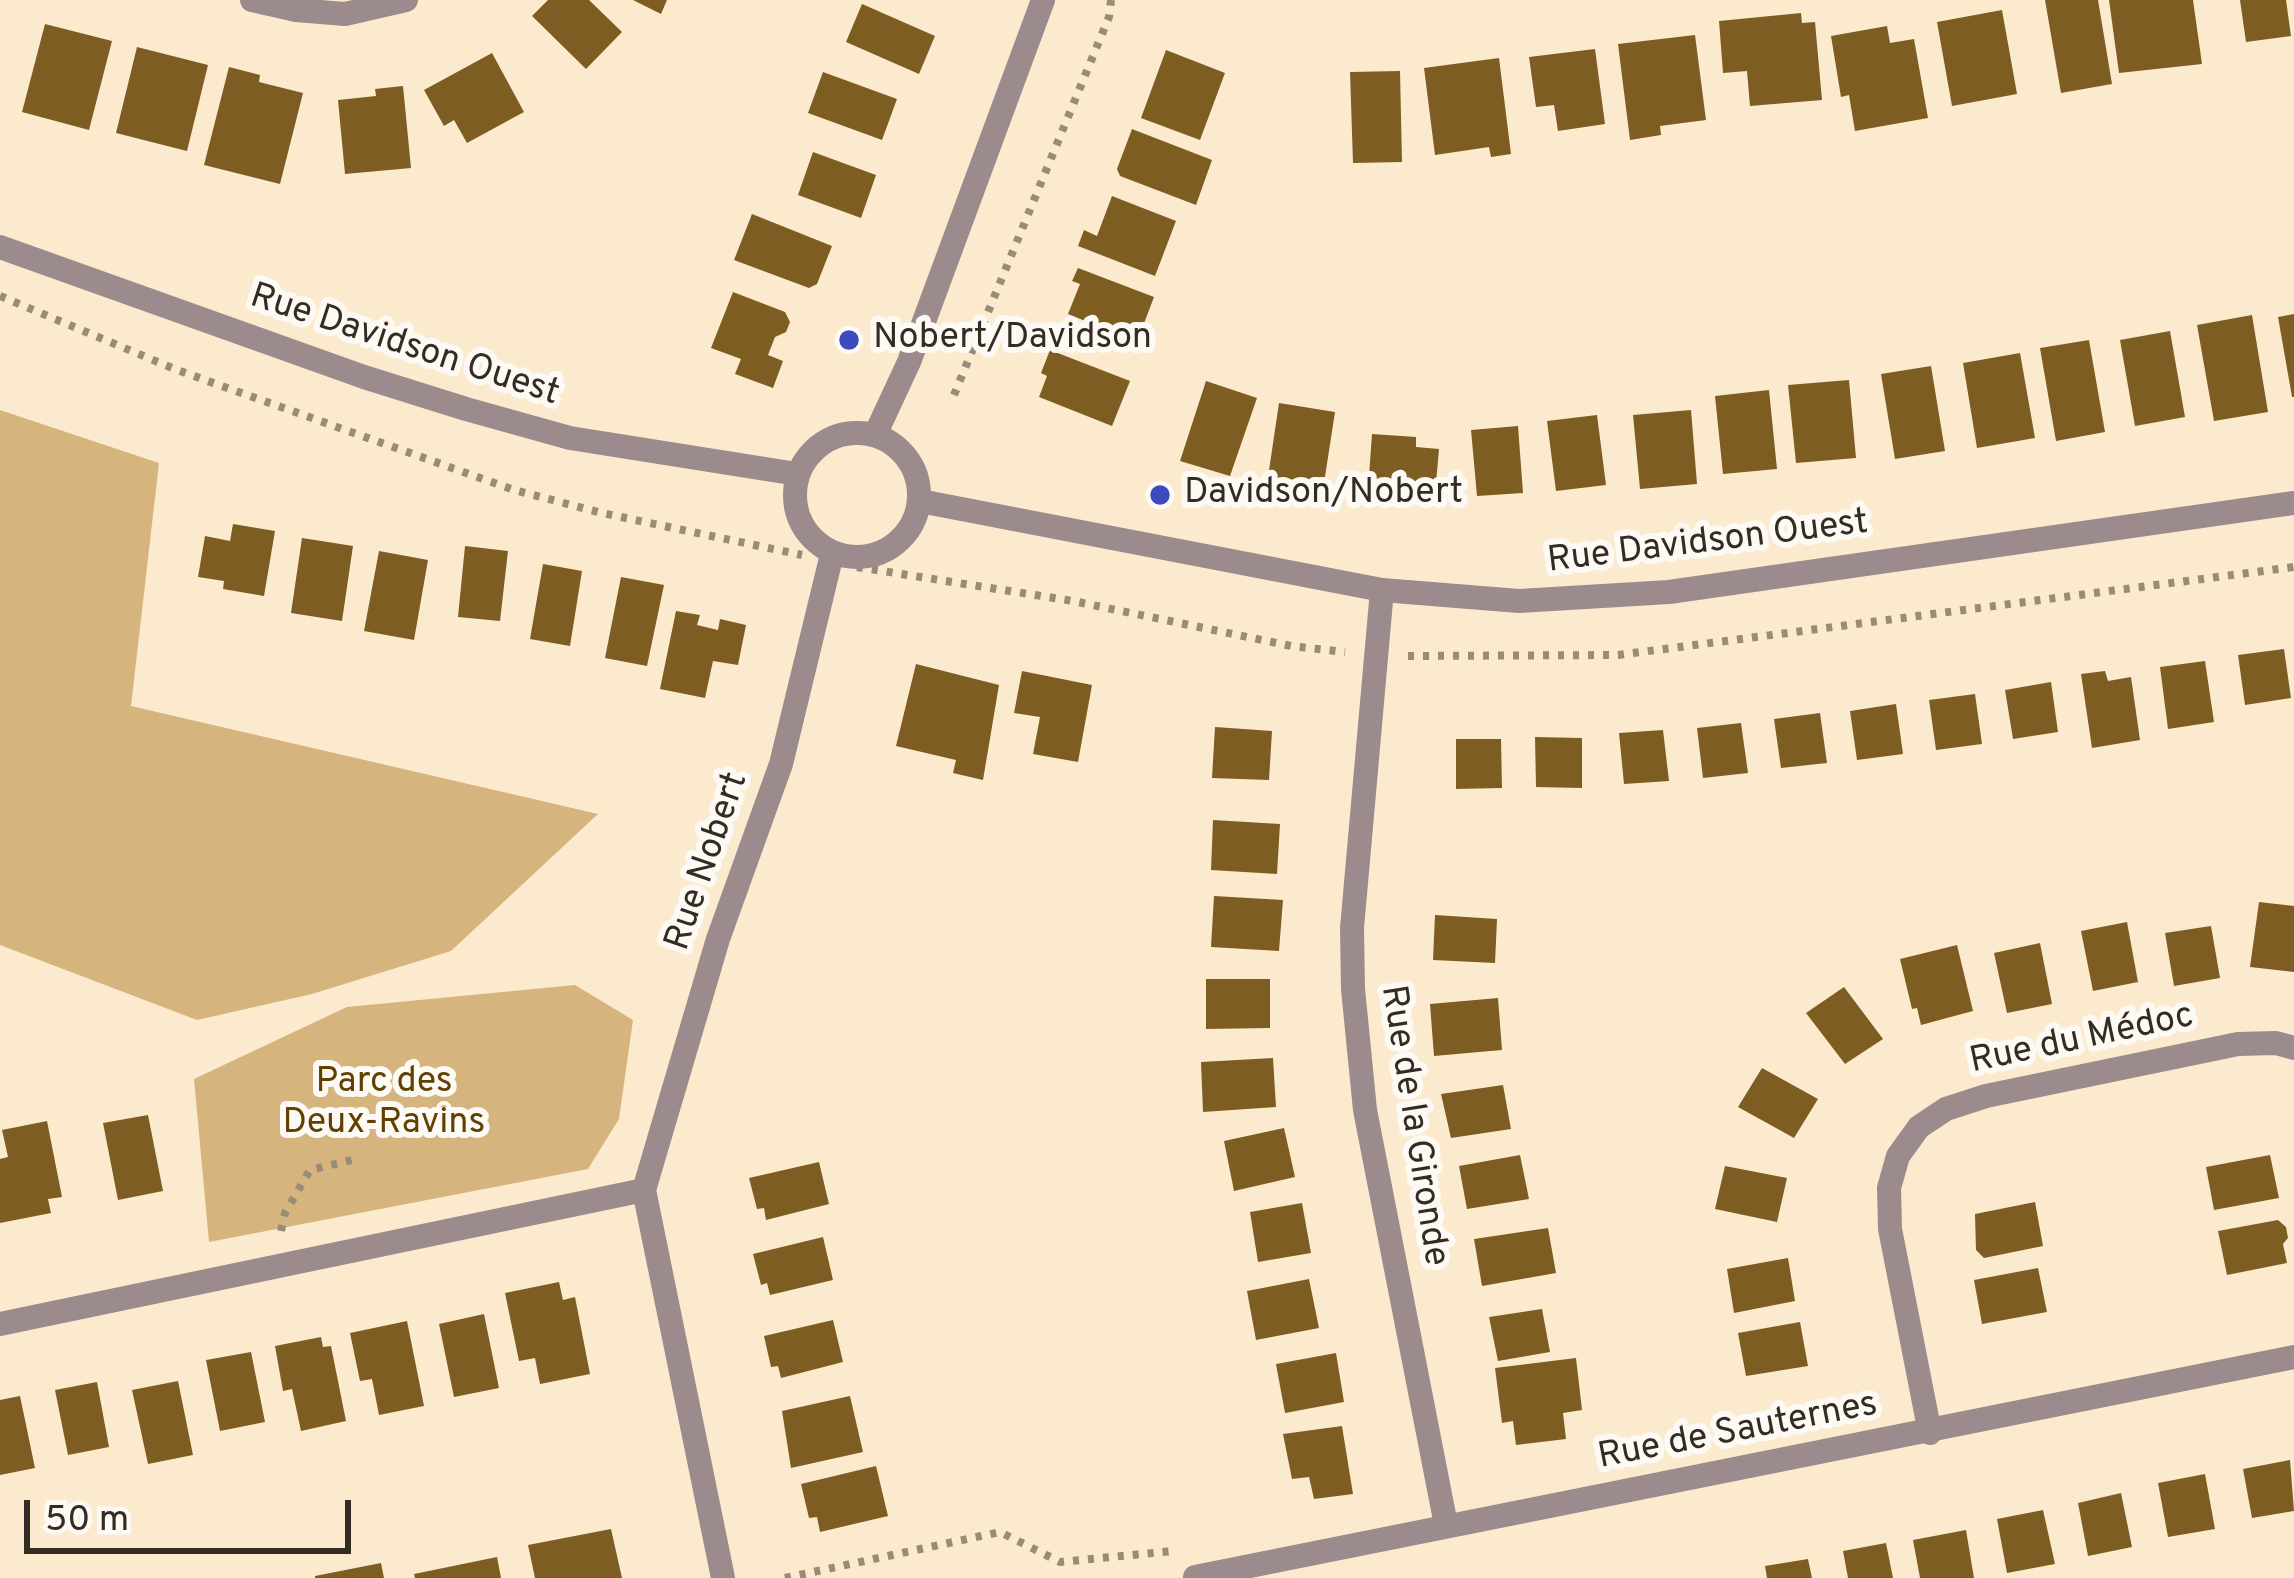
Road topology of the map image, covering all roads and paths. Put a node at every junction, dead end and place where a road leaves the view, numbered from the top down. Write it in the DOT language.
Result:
graph roads {
  1 [pos="252,0"];
  2 [pos="406,0"];
  3 [pos="1043,0"];
  4 [pos="1111,0"];
  5 [pos="0,247"];
  6 [pos="0,296"];
  7 [pos="954,395"];
  8 [pos="875,435"];
  9 [pos="797,474"];
  10 [pos="920,501"];
  11 [pos="2294,503"];
  12 [pos="796,554"];
  13 [pos="832,554"];
  14 [pos="1382,590"];
  15 [pos="2294,1048"];
  16 [pos="356,1159"];
  17 [pos="644,1190"];
  18 [pos="271,1267"];
  19 [pos="0,1324"];
  20 [pos="2294,1357"];
  21 [pos="1930,1432"];
  22 [pos="1446,1525"];
  23 [pos="1195,1577"];
  24 [pos="723,1578"];
  25 [pos="785,1578"];
  1 -- 2 [label="street"];
  3 -- 8 [label="street"];
  4 -- 7 [label="path"];
  5 -- 9 [label="street, Rue Davidson Ouest"];
  6 -- 12 [label="path"];
  8 -- 9 [label="street"];
  8 -- 10 [label="street"];
  9 -- 13 [label="street"];
  10 -- 13 [label="street"];
  10 -- 14 [label="street, Rue Davidson Ouest"];
  11 -- 14 [label="street, Rue Davidson Ouest"];
  13 -- 17 [label="street, Rue Nobert"];
  14 -- 22 [label="street, Rue de la Gironde"];
  15 -- 21 [label="street, Rue du Médoc"];
  16 -- 18 [label="path"];
  17 -- 18 [label="street"];
  17 -- 24 [label="street, Rue Nobert"];
  18 -- 19 [label="street"];
  20 -- 21 [label="street, Rue de Sauternes"];
  21 -- 22 [label="street, Rue de Sauternes"];
  22 -- 23 [label="street, Rue de Sauternes"];
  23 -- 25 [label="path"];
}
